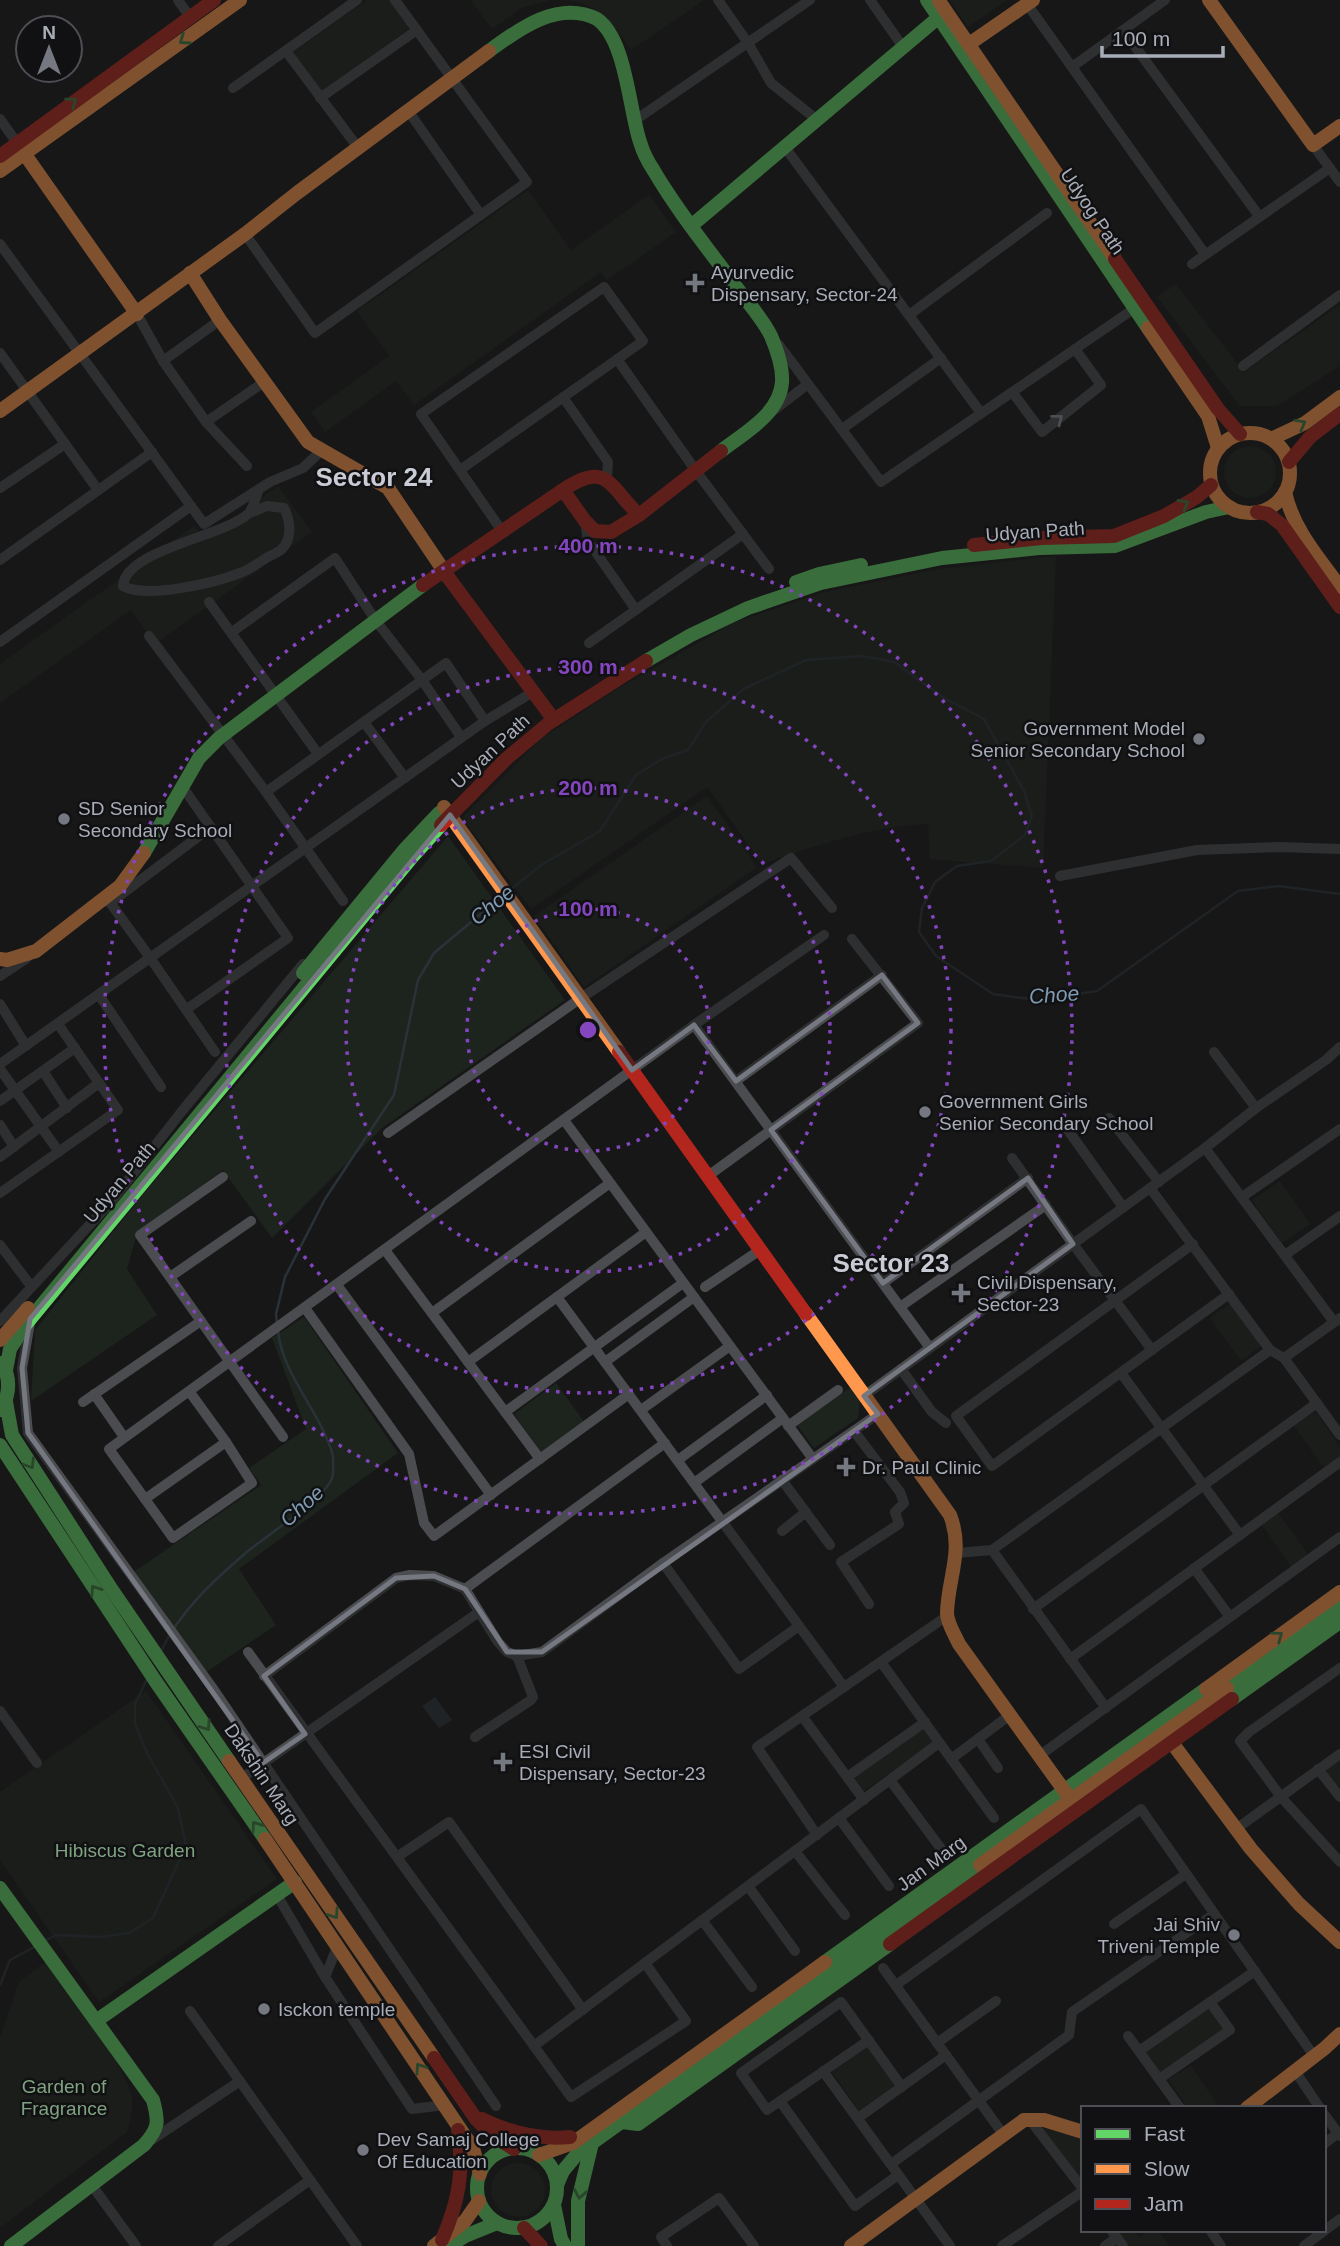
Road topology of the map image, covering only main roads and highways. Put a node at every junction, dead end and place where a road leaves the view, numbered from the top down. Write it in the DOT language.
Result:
graph roads {
  1 [pos="214,0"];
  2 [pos="240,0"];
  3 [pos="927,0"];
  4 [pos="939,0"];
  5 [pos="1209,0"];
  6 [pos="1030,2"];
  7 [pos="939,17"];
  8 [pos="969,44"];
  9 [pos="1340,126"];
  10 [pos="21,148"];
  11 [pos="0,156"];
  12 [pos="0,171"];
  13 [pos="691,226"];
  14 [pos="190,273"];
  15 [pos="137,314"];
  16 [pos="1340,397"];
  17 [pos="0,411"];
  18 [pos="1340,414"];
  19 [pos="1240,434"];
  20 [pos="1271,439"];
  21 [pos="1218,448"];
  22 [pos="1289,462"];
  23 [pos="1212,485"];
  24 [pos="564,490"];
  25 [pos="1285,492"];
  26 [pos="1229,507"];
  27 [pos="1257,512"];
  28 [pos="639,515"];
  29 [pos="443,570"];
  30 [pos="1340,587"];
  31 [pos="1340,607"];
  32 [pos="551,717"];
  33 [pos="445,810"];
  34 [pos="0,959"];
  35 [pos="0,1340"];
  36 [pos="3,1366"];
  37 [pos="3,1406"];
  38 [pos="0,1445"];
  39 [pos="1340,1592"];
  40 [pos="1340,1608"];
  41 [pos="1340,1622"];
  42 [pos="1165,1733"];
  43 [pos="1067,1796"];
  44 [pos="295,1882"];
  45 [pos="0,1888"];
  46 [pos="1340,1942"];
  47 [pos="96,2021"];
  48 [pos="1340,2034"];
  49 [pos="1250,2106"];
  50 [pos="473,2114"];
  51 [pos="622,2122"];
  52 [pos="458,2125"];
  53 [pos="1081,2131"];
  54 [pos="588,2139"];
  55 [pos="514,2149"];
  56 [pos="539,2155"];
  57 [pos="480,2174"];
  58 [pos="557,2185"];
  59 [pos="479,2201"];
  60 [pos="554,2205"];
  61 [pos="496,2223"];
  62 [pos="524,2228"];
  63 [pos="442,2244"];
  64 [pos="11,2246"];
  65 [pos="541,2246"];
  66 [pos="565,2246"];
  67 [pos="578,2246"];
  68 [pos="851,2246"];
  10 -- 1 [label="main road, one-way"];
  2 -- 10 [label="main road, one-way"];
  3 -- 7 [label="main road, Udyog Path"];
  4 -- 8 [label="main road, Udyog Path"];
  5 -- 9 [label="main road"];
  6 -- 8 [label="main road"];
  7 -- 13 [label="main road"];
  7 -- 21 [label="main road, Udyog Path"];
  8 -- 19 [label="main road, Udyog Path"];
  10 -- 11 [label="main road"];
  10 -- 12 [label="main road"];
  10 -- 15 [label="main road"];
  13 -- 14 [label="main road"];
  13 -- 28 [label="main road"];
  14 -- 15 [label="main road"];
  14 -- 29 [label="main road"];
  15 -- 17 [label="main road"];
  20 -- 16 [label="main road, one-way"];
  18 -- 22 [label="main road"];
  19 -- 20 [label="main road"];
  19 -- 21 [label="main road"];
  20 -- 22 [label="main road"];
  21 -- 23 [label="main road"];
  22 -- 25 [label="main road"];
  23 -- 26 [label="main road"];
  32 -- 23 [label="main road, Udyan Path, one-way"];
  24 -- 28 [label="main road"];
  24 -- 28 [label="main road"];
  24 -- 29 [label="main road"];
  25 -- 27 [label="main road"];
  25 -- 30 [label="main road"];
  26 -- 27 [label="main road"];
  26 -- 32 [label="main road, Udyan Path"];
  27 -- 31 [label="main road"];
  29 -- 32 [label="main road"];
  29 -- 34 [label="main road"];
  32 -- 33 [label="main road, Udyan Path"];
  33 -- 35 [label="main road, Udyan Path"];
  33 -- 36 [label="main road, Udyan Path"];
  33 -- 43 [label="main road"];
  36 -- 37 [label="main road, Udyan Path"];
  37 -- 50 [label="main road, Dakshin Marg, one-way"];
  44 -- 38 [label="main road, Dakshin Marg, one-way"];
  42 -- 39 [label="main road, Jan Marg, one-way"];
  40 -- 42 [label="main road, Jan Marg"];
  41 -- 42 [label="main road"];
  42 -- 43 [label="main road, Jan Marg"];
  42 -- 46 [label="main road"];
  42 -- 51 [label="main road"];
  43 -- 51 [label="main road, Jan Marg"];
  43 -- 54 [label="main road, Jan Marg"];
  44 -- 47 [label="main road"];
  52 -- 44 [label="main road, Dakshin Marg, one-way"];
  45 -- 47 [label="main road"];
  47 -- 64 [label="main road"];
  48 -- 49 [label="main road"];
  50 -- 54 [label="main road"];
  50 -- 55 [label="main road, Dakshin Marg"];
  51 -- 54 [label="main road, Jan Marg"];
  52 -- 57 [label="main road, Dakshin Marg"];
  52 -- 63 [label="main road"];
  53 -- 68 [label="main road"];
  54 -- 56 [label="main road, Jan Marg"];
  54 -- 58 [label="main road, Jan Marg"];
  54 -- 67 [label="main road, one-way"];
  55 -- 56 [label="main road"];
  55 -- 57 [label="main road"];
  56 -- 58 [label="main road"];
  57 -- 59 [label="main road"];
  58 -- 60 [label="main road"];
  59 -- 61 [label="main road"];
  59 -- 63 [label="main road"];
  60 -- 62 [label="main road"];
  60 -- 66 [label="main road"];
  61 -- 62 [label="main road"];
  61 -- 63 [label="main road"];
  62 -- 65 [label="main road"];
}
